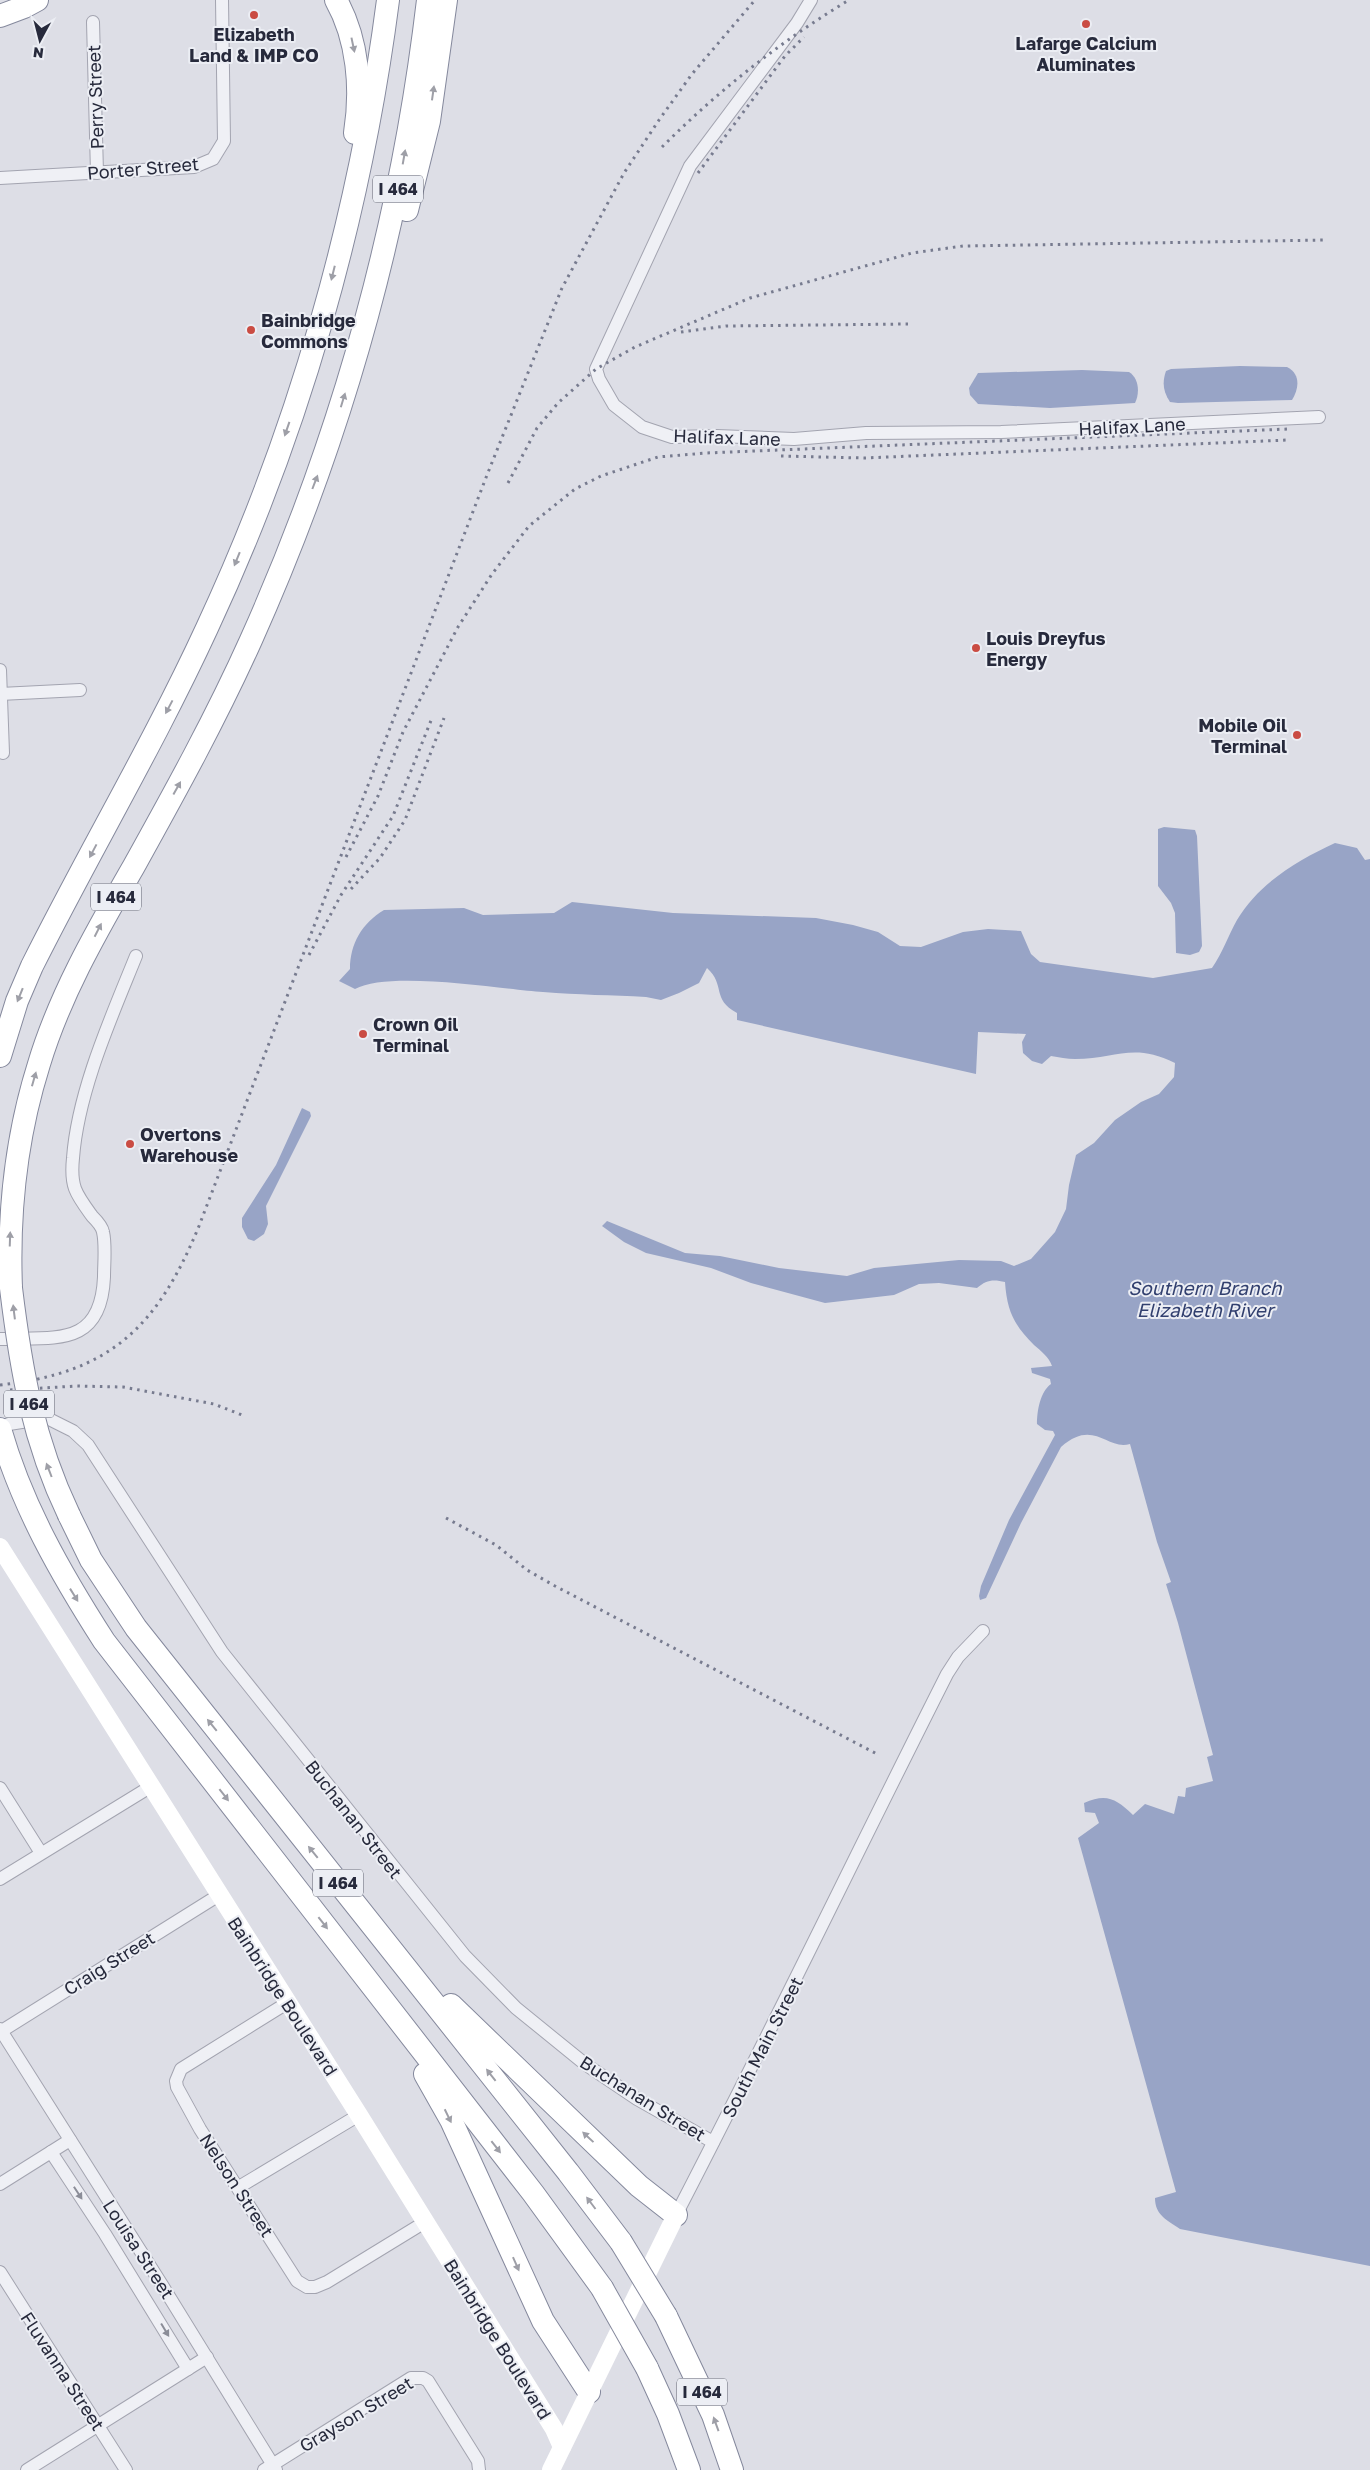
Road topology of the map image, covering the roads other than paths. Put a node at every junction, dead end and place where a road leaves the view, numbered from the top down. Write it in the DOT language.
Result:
graph roads {
  1 [pos="37,0"];
  2 [pos="222,0"];
  3 [pos="336,0"];
  4 [pos="388,0"];
  5 [pos="428,0"];
  6 [pos="447,0"];
  7 [pos="811,0"];
  8 [pos="0,16"];
  9 [pos="92,22"];
  10 [pos="97,172"];
  11 [pos="0,178"];
  12 [pos="345,226"];
  13 [pos="351,374"];
  14 [pos="1319,417"];
  15 [pos="0,670"];
  16 [pos="80,690"];
  17 [pos="0,694"];
  18 [pos="3,753"];
  19 [pos="136,956"];
  20 [pos="0,1056"];
  21 [pos="0,1339"];
  22 [pos="0,1428"];
  23 [pos="0,1547"];
  24 [pos="983,1631"];
  25 [pos="150,1787"];
  26 [pos="3,1793"];
  27 [pos="41,1853"];
  28 [pos="334,1878"];
  29 [pos="0,1879"];
  30 [pos="219,1896"];
  31 [pos="370,1984"];
  32 [pos="287,2003"];
  33 [pos="0,2031"];
  34 [pos="359,2115"];
  35 [pos="70,2140"];
  36 [pos="713,2142"];
  37 [pos="51,2152"];
  38 [pos="0,2184"];
  39 [pos="239,2188"];
  40 [pos="676,2215"];
  41 [pos="425,2222"];
  42 [pos="137,2245"];
  43 [pos="119,2256"];
  44 [pos="0,2272"];
  45 [pos="207,2358"];
  46 [pos="188,2369"];
  47 [pos="589,2392"];
  48 [pos="97,2425"];
  49 [pos="562,2447"];
  50 [pos="271,2468"];
  51 [pos="26,2470"];
  52 [pos="126,2470"];
  53 [pos="479,2470"];
  54 [pos="551,2470"];
  55 [pos="689,2470"];
  56 [pos="732,2470"];
  1 -- 8 [label="highway"];
  2 -- 10 [label="street, Porter Street"];
  3 -- 12 [label="highway, one-way"];
  4 -- 12 [label="highway, I 464"];
  13 -- 5 [label="highway, I 464, one-way"];
  13 -- 6 [label="highway, one-way"];
  7 -- 14 [label="street, Halifax Lane"];
  9 -- 10 [label="street, Perry Street"];
  10 -- 11 [label="street, Porter Street"];
  12 -- 20 [label="highway, I 464, one-way"];
  28 -- 13 [label="highway, I 464, one-way, bridge"];
  15 -- 17 [label="street"];
  16 -- 17 [label="street"];
  17 -- 18 [label="street"];
  19 -- 21 [label="street"];
  22 -- 31 [label="highway, I 464, one-way"];
  22 -- 36 [label="street, Buchanan Street"];
  23 -- 25 [label="street, Bainbridge Boulevard"];
  24 -- 36 [label="street, South Main Street"];
  25 -- 27 [label="street"];
  25 -- 30 [label="street, Bainbridge Boulevard"];
  26 -- 27 [label="street"];
  27 -- 29 [label="street"];
  40 -- 28 [label="highway, one-way"];
  56 -- 28 [label="highway, I 464, one-way, bridge"];
  30 -- 32 [label="street, Bainbridge Boulevard"];
  30 -- 33 [label="street, Craig Street"];
  31 -- 47 [label="highway, one-way"];
  31 -- 55 [label="highway, I 464, one-way, bridge"];
  32 -- 34 [label="street, Bainbridge Boulevard"];
  32 -- 39 [label="street, Nelson Street"];
  33 -- 35 [label="street, Louisa Street"];
  34 -- 39 [label="street"];
  34 -- 41 [label="street, Bainbridge Boulevard"];
  35 -- 37 [label="street"];
  35 -- 42 [label="street, Louisa Street"];
  36 -- 40 [label="street, South Main Street"];
  37 -- 38 [label="street"];
  37 -- 43 [label="street, Louisa Street, one-way"];
  39 -- 41 [label="street, Nelson Street"];
  40 -- 47 [label="street, South Main Street"];
  41 -- 49 [label="street, Bainbridge Boulevard"];
  42 -- 43 [label="street"];
  42 -- 45 [label="street, Louisa Street"];
  43 -- 46 [label="street, Louisa Street, one-way"];
  44 -- 48 [label="street, Fluvanna Street"];
  45 -- 46 [label="street"];
  45 -- 50 [label="street, Louisa Street"];
  46 -- 48 [label="street"];
  47 -- 49 [label="street, South Main Street"];
  48 -- 51 [label="street"];
  48 -- 52 [label="street, Fluvanna Street"];
  49 -- 54 [label="street, South Main Street"];
  50 -- 53 [label="street, Grayson Street"];
}
